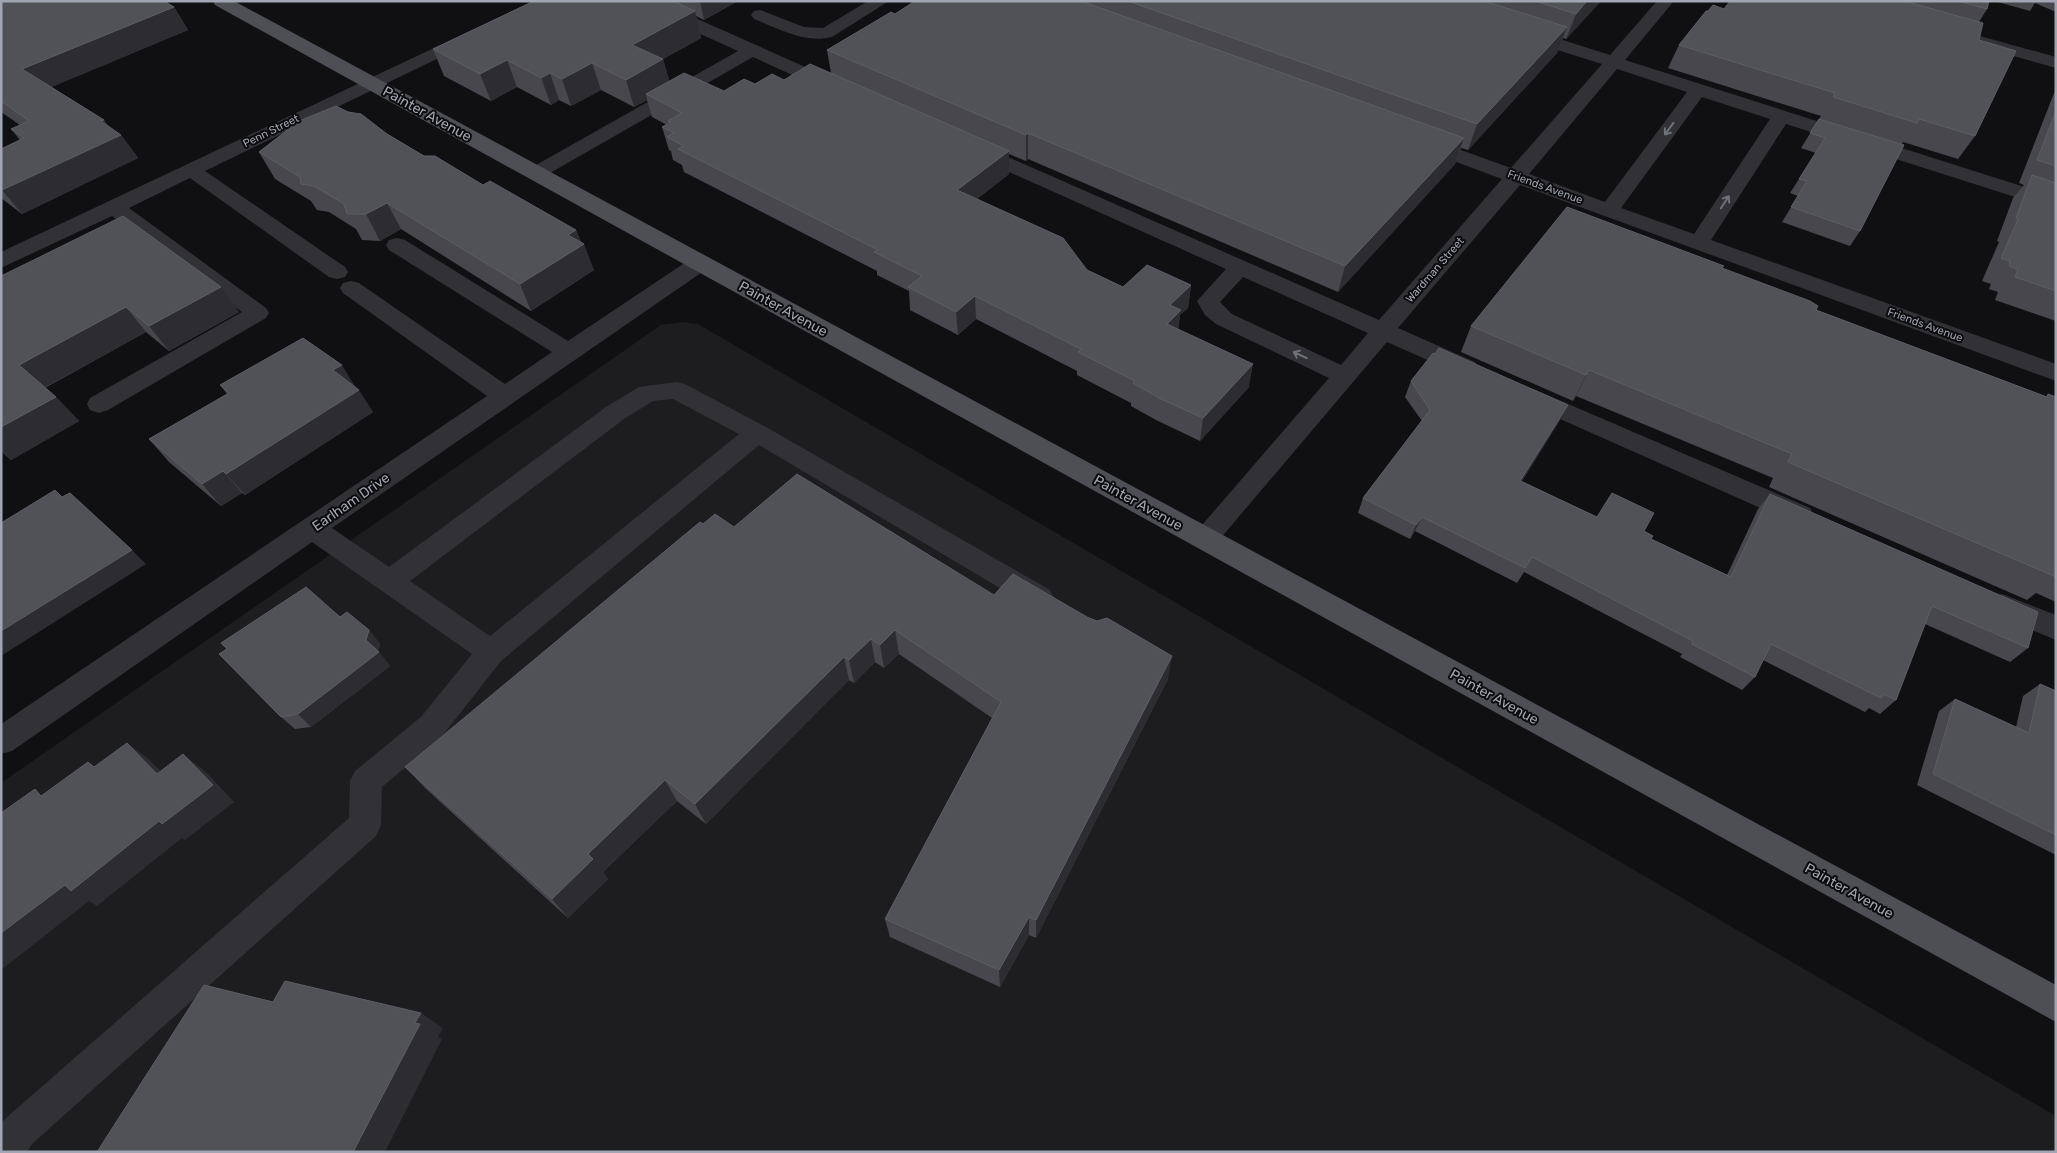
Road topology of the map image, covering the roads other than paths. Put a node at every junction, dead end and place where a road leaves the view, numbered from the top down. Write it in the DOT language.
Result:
graph roads {
  1 [pos="221,1"];
  2 [pos="642,1"];
  3 [pos="881,1"];
  4 [pos="1666,1"];
  5 [pos="760,15"];
  6 [pos="488,27"];
  7 [pos="1512,30"];
  8 [pos="1960,36"];
  9 [pos="752,50"];
  10 [pos="1612,62"];
  11 [pos="2056,62"];
  12 [pos="371,84"];
  13 [pos="1698,90"];
  14 [pos="852,95"];
  15 [pos="1781,116"];
  16 [pos="1404,136"];
  17 [pos="961,143"];
  18 [pos="191,170"];
  19 [pos="536,173"];
  20 [pos="1515,176"];
  21 [pos="2056,204"];
  22 [pos="114,207"];
  23 [pos="1609,210"];
  24 [pos="1699,243"];
  25 [pos="397,245"];
  26 [pos="1,261"];
  27 [pos="700,263"];
  28 [pos="1240,267"];
  29 [pos="1383,331"];
  30 [pos="568,352"];
  31 [pos="2056,373"];
  32 [pos="1483,375"];
  33 [pos="1344,376"];
  34 [pos="1510,387"];
  35 [pos="503,395"];
  36 [pos="99,404"];
  37 [pos="756,433"];
  38 [pos="1819,524"];
  39 [pos="314,529"];
  40 [pos="1205,539"];
  41 [pos="390,581"];
  42 [pos="1983,596"];
  43 [pos="1062,611"];
  44 [pos="2056,628"];
  45 [pos="491,652"];
  46 [pos="1,741"];
  47 [pos="2056,1004"];
  48 [pos="3,1152"];
  1 -- 12 [label="main road, Painter Avenue"];
  2 -- 9 [label="street"];
  3 -- 5 [label="street"];
  4 -- 10 [label="street, Wardman Street"];
  6 -- 12 [label="street, Penn Street"];
  7 -- 10 [label="street"];
  8 -- 11 [label="street"];
  9 -- 14 [label="street"];
  9 -- 19 [label="street"];
  10 -- 13 [label="street"];
  10 -- 20 [label="street, Wardman Street"];
  12 -- 18 [label="street, Penn Street"];
  12 -- 19 [label="main road, Painter Avenue"];
  13 -- 15 [label="street"];
  13 -- 23 [label="street, one-way"];
  15 -- 21 [label="street"];
  24 -- 15 [label="street, one-way"];
  16 -- 20 [label="street, Friends Avenue"];
  17 -- 28 [label="street"];
  18 -- 22 [label="street, Penn Street"];
  18 -- 35 [label="street"];
  19 -- 27 [label="main road, Painter Avenue"];
  20 -- 23 [label="street, Friends Avenue"];
  20 -- 29 [label="street, Wardman Street"];
  22 -- 26 [label="street, Penn Street"];
  22 -- 36 [label="street"];
  23 -- 24 [label="street, Friends Avenue"];
  24 -- 31 [label="street, Friends Avenue"];
  25 -- 30 [label="street"];
  27 -- 30 [label="street, Earlham Drive"];
  27 -- 40 [label="main road, Painter Avenue"];
  28 -- 29 [label="street"];
  33 -- 28 [label="street, one-way"];
  29 -- 32 [label="street"];
  29 -- 33 [label="street, Wardman Street"];
  30 -- 35 [label="street, Earlham Drive"];
  33 -- 40 [label="street, Wardman Street"];
  34 -- 38 [label="street"];
  35 -- 39 [label="street, Earlham Drive"];
  37 -- 41 [label="street"];
  37 -- 43 [label="street"];
  37 -- 45 [label="street"];
  39 -- 41 [label="street"];
  39 -- 46 [label="street, Earlham Drive"];
  40 -- 47 [label="main road, Painter Avenue"];
  41 -- 45 [label="street"];
  42 -- 44 [label="street"];
  45 -- 48 [label="street"];
}
